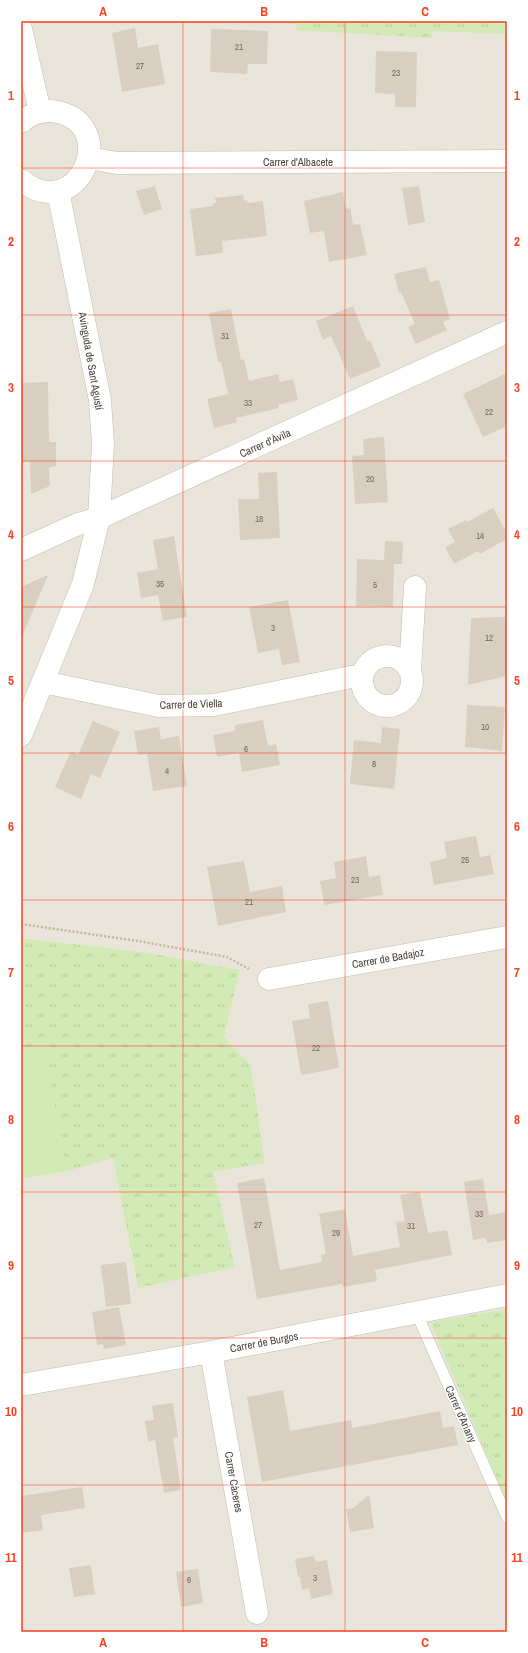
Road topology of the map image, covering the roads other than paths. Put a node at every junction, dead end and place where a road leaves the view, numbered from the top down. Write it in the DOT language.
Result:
graph roads {
  1 [pos="21,29"];
  2 [pos="40,112"];
  3 [pos="21,122"];
  4 [pos="89,158"];
  5 [pos="507,161"];
  6 [pos="21,180"];
  7 [pos="58,191"];
  8 [pos="507,332"];
  9 [pos="99,518"];
  10 [pos="21,550"];
  11 [pos="415,588"];
  12 [pos="410,670"];
  13 [pos="362,677"];
  14 [pos="43,682"];
  15 [pos="21,735"];
  16 [pos="507,937"];
  17 [pos="269,979"];
  18 [pos="507,1294"];
  19 [pos="416,1312"];
  20 [pos="211,1352"];
  21 [pos="21,1384"];
  22 [pos="507,1517"];
  23 [pos="257,1613"];
  1 -- 2 [label="street"];
  2 -- 3 [label="street"];
  2 -- 4 [label="street"];
  4 -- 5 [label="street, Carrer d'Albacete"];
  4 -- 7 [label="street"];
  6 -- 7 [label="street"];
  7 -- 9 [label="street, Avinguda de Sant Agustí"];
  8 -- 9 [label="street, Carrer d'Àvila"];
  9 -- 10 [label="street, Carrer d'Àvila"];
  9 -- 14 [label="street, Avinguda de Sant Agustí"];
  11 -- 12 [label="street"];
  12 -- 13 [label="street"];
  12 -- 13 [label="street"];
  13 -- 14 [label="street, Carrer de Viella"];
  14 -- 15 [label="street, Avinguda de Sant Agustí"];
  16 -- 17 [label="street, Carrer de Badajoz"];
  18 -- 19 [label="street, Carrer de Burgos"];
  19 -- 20 [label="street, Carrer de Burgos"];
  19 -- 22 [label="lane, Carrer d'Ariany"];
  20 -- 21 [label="street, Carrer de Burgos"];
  20 -- 23 [label="street, Carrer Càceres"];
}
